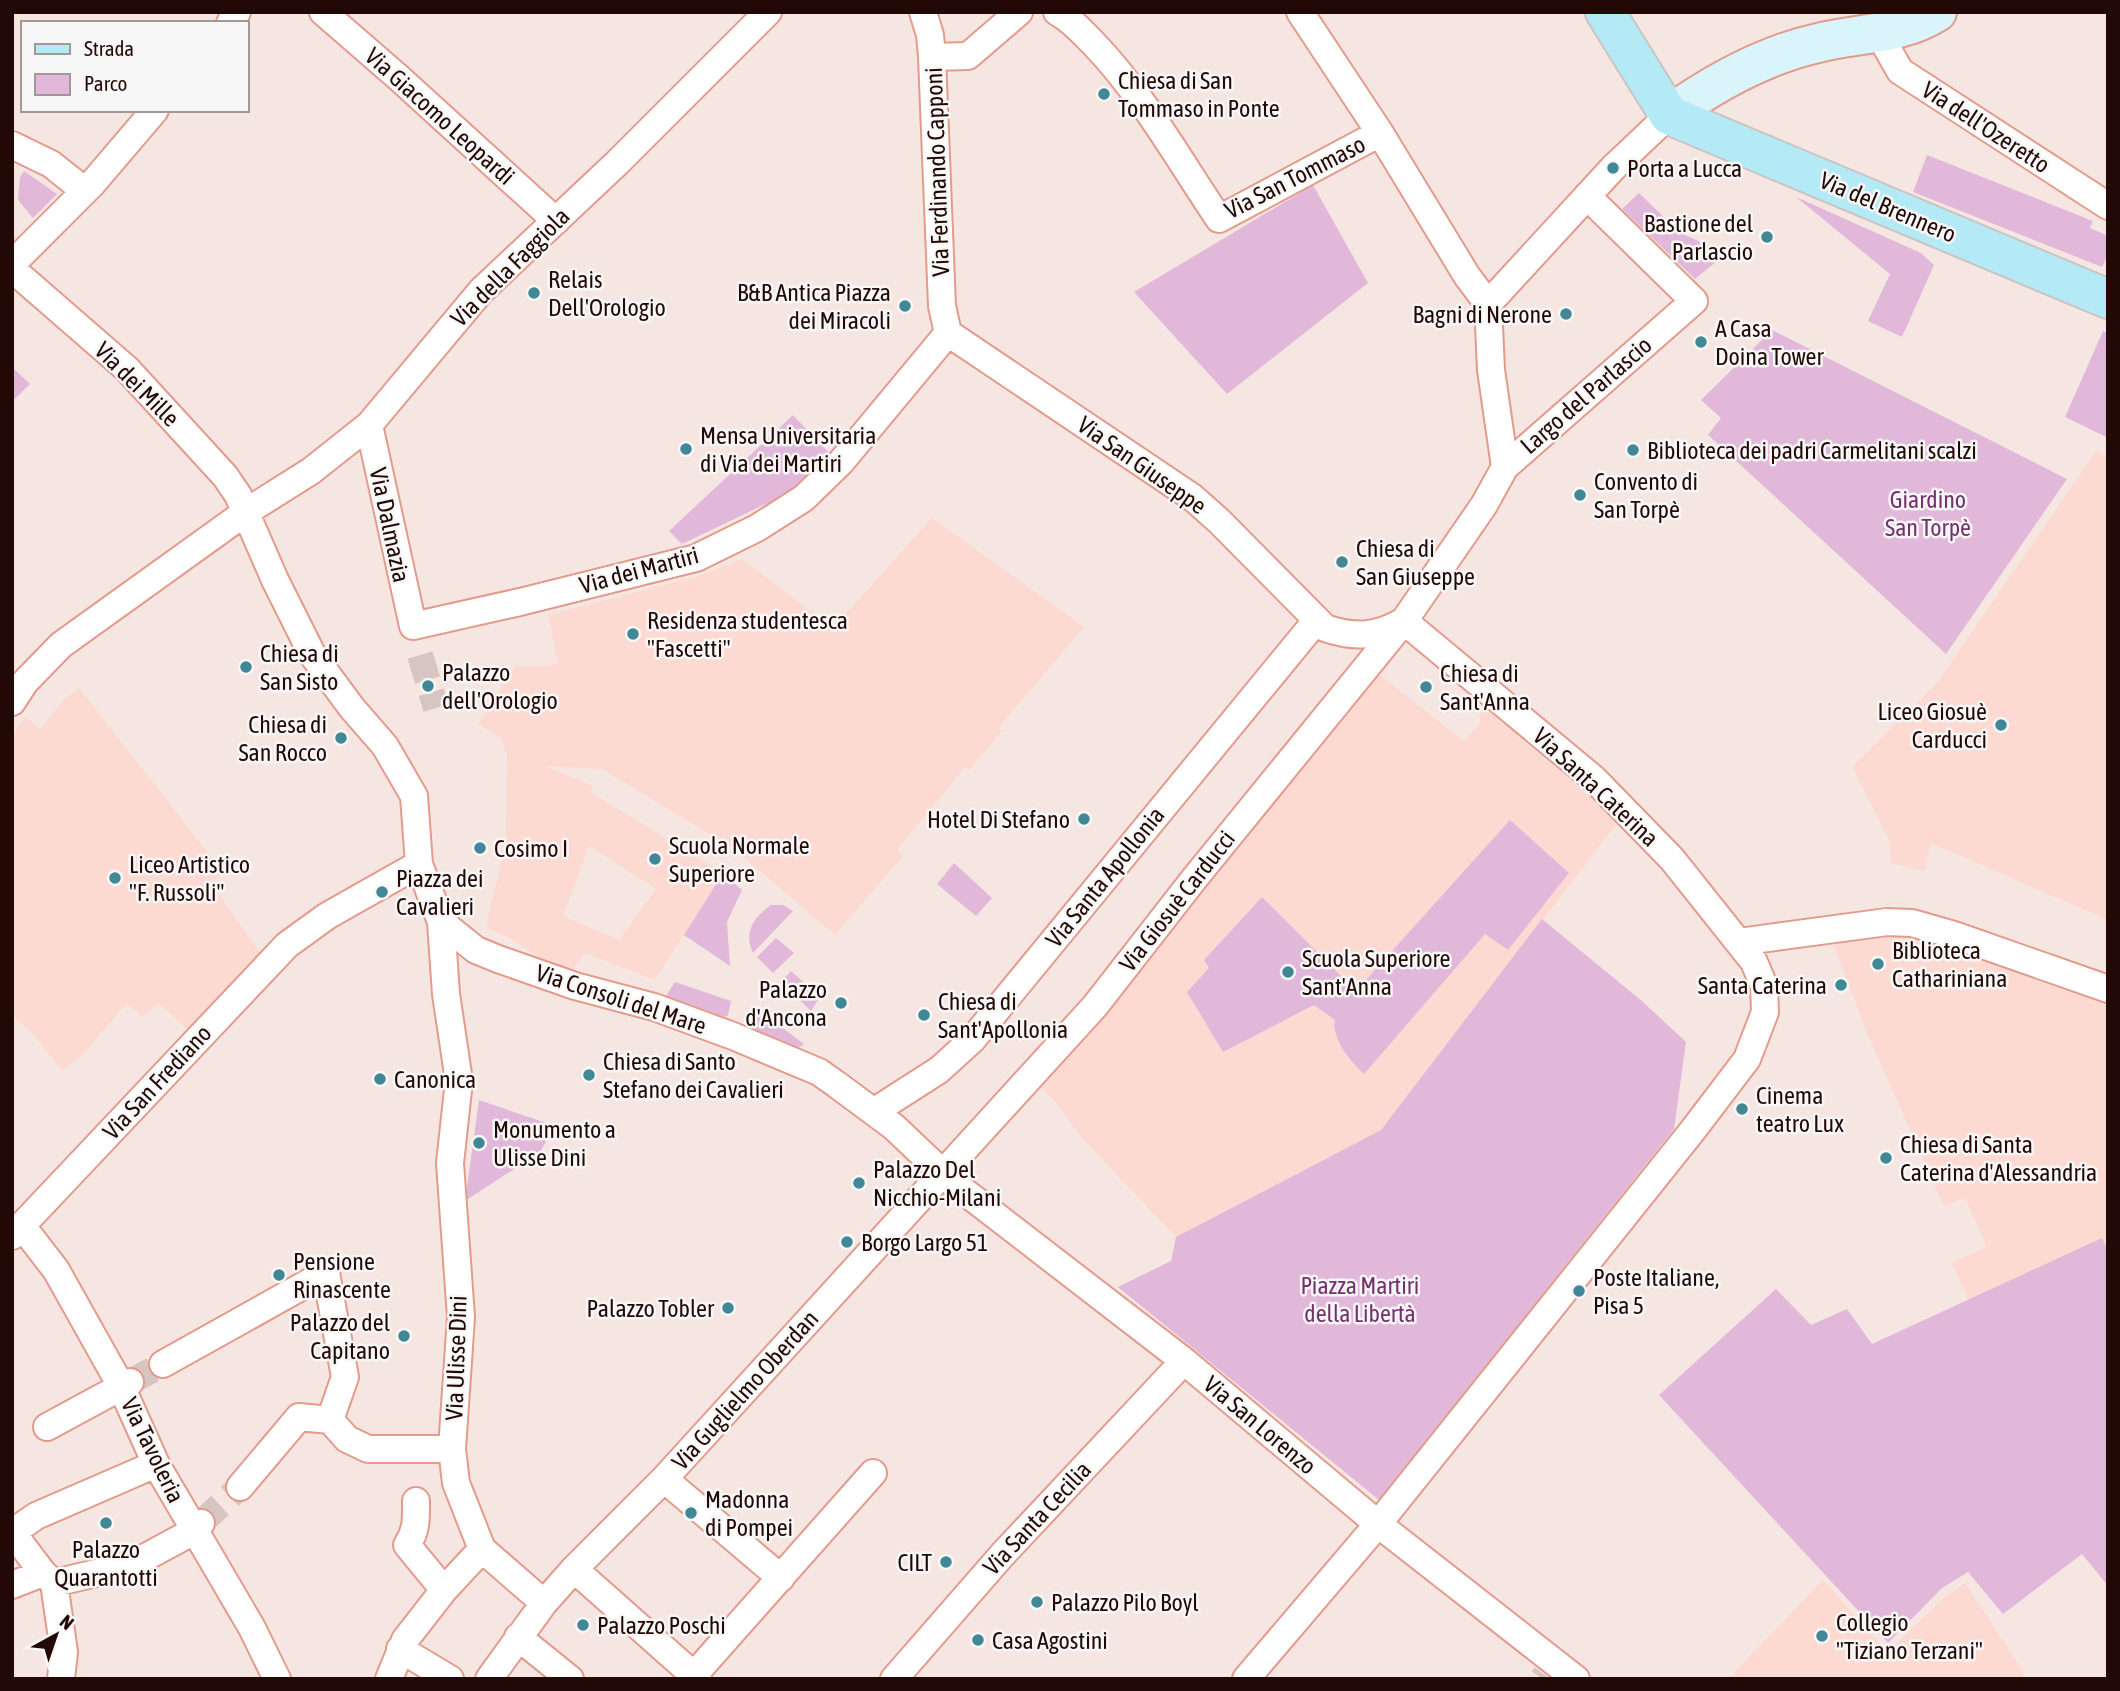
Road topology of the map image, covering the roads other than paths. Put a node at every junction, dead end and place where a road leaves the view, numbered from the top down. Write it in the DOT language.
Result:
graph roads {
  1 [pos="323,12"];
  2 [pos="768,12"];
  3 [pos="923,12"];
  4 [pos="1020,12"];
  5 [pos="1057,12"];
  6 [pos="1300,12"];
  7 [pos="1605,12"];
  8 [pos="1937,12"];
  9 [pos="1879,34"];
  10 [pos="932,57"];
  11 [pos="153,112"];
  12 [pos="1669,115"];
  13 [pos="1380,133"];
  14 [pos="12,145"];
  15 [pos="85,191"];
  16 [pos="1587,196"];
  17 [pos="2108,206"];
  18 [pos="556,221"];
  19 [pos="12,266"];
  20 [pos="2108,299"];
  21 [pos="1488,304"];
  22 [pos="948,333"];
  23 [pos="369,425"];
  24 [pos="1505,467"];
  25 [pos="246,512"];
  26 [pos="1316,621"];
  27 [pos="1404,621"];
  28 [pos="413,626"];
  29 [pos="12,702"];
  30 [pos="419,864"];
  31 [pos="441,922"];
  32 [pos="1739,942"];
  33 [pos="2108,989"];
  34 [pos="865,1104"];
  35 [pos="941,1174"];
  36 [pos="20,1227"];
  37 [pos="1184,1361"];
  38 [pos="163,1364"];
  39 [pos="125,1384"];
  40 [pos="330,1420"];
  41 [pos="47,1427"];
  42 [pos="452,1449"];
  43 [pos="156,1464"];
  44 [pos="873,1473"];
  45 [pos="664,1479"];
  46 [pos="240,1487"];
  47 [pos="416,1501"];
  48 [pos="1378,1524"];
  49 [pos="197,1527"];
  50 [pos="12,1532"];
  51 [pos="482,1549"];
  52 [pos="574,1569"];
  53 [pos="49,1578"];
  54 [pos="781,1578"];
  55 [pos="12,1585"];
  56 [pos="444,1590"];
  57 [pos="544,1603"];
  58 [pos="518,1637"];
  59 [pos="400,1649"];
  60 [pos="387,1677"];
  61 [pos="696,1677"];
  62 [pos="61,1679"];
  63 [pos="277,1679"];
  64 [pos="450,1679"];
  65 [pos="489,1679"];
  66 [pos="570,1679"];
  67 [pos="894,1679"];
  68 [pos="1246,1679"];
  69 [pos="1576,1679"];
  1 -- 18 [label="street, Via Giacomo Leopardi"];
  2 -- 18 [label="street, Via della Faggiola"];
  3 -- 10 [label="street, Via Ferdinando Capponi"];
  4 -- 10 [label="street"];
  5 -- 13 [label="street, Via San Tommaso"];
  6 -- 13 [label="street"];
  7 -- 12 [label="main road"];
  8 -- 9 [label="street"];
  9 -- 12 [label="street"];
  9 -- 17 [label="street, Via dell'Ozeretto"];
  10 -- 22 [label="street, Via Ferdinando Capponi"];
  11 -- 15 [label="street"];
  12 -- 16 [label="street"];
  12 -- 20 [label="main road, Via del Brennero"];
  13 -- 21 [label="street"];
  14 -- 15 [label="street"];
  15 -- 19 [label="street"];
  16 -- 21 [label="street"];
  16 -- 24 [label="street, Largo del Parlascio"];
  18 -- 23 [label="street, Via della Faggiola"];
  19 -- 25 [label="street, Via dei Mille"];
  21 -- 24 [label="street, Largo del Parlascio"];
  22 -- 26 [label="street, Via San Giuseppe"];
  22 -- 28 [label="street, Via dei Martiri"];
  23 -- 25 [label="street, Via della Faggiola"];
  23 -- 28 [label="street, Via Dalmazia"];
  24 -- 27 [label="street, Via Giosuè Carducci"];
  25 -- 29 [label="street, Via della Faggiola"];
  25 -- 30 [label="street, Via dei Mille"];
  26 -- 27 [label="street"];
  26 -- 34 [label="street, Via Santa Apollonia"];
  27 -- 32 [label="street, Via Santa Caterina"];
  27 -- 35 [label="street, Via Giosuè Carducci"];
  30 -- 31 [label="street"];
  30 -- 36 [label="street, Via San Frediano"];
  31 -- 34 [label="street, Via Consoli del Mare"];
  31 -- 42 [label="street, Via Ulisse Dini"];
  32 -- 33 [label="street"];
  32 -- 48 [label="street, Via Santa Caterina"];
  34 -- 35 [label="street, Via Consoli del Mare"];
  35 -- 37 [label="street, Via San Lorenzo"];
  35 -- 45 [label="street, Via Guglielmo Oberdan"];
  36 -- 39 [label="street, Via Tavoleria"];
  37 -- 48 [label="street, Via San Lorenzo"];
  37 -- 67 [label="street, Via Santa Cecilia"];
  38 -- 40 [label="street"];
  39 -- 41 [label="street"];
  39 -- 43 [label="street, Via Tavoleria"];
  40 -- 42 [label="street"];
  40 -- 46 [label="street"];
  42 -- 51 [label="street, Via Ulisse Dini"];
  43 -- 49 [label="street, Via Tavoleria"];
  43 -- 50 [label="street"];
  44 -- 54 [label="street"];
  45 -- 52 [label="street, Via Guglielmo Oberdan"];
  45 -- 54 [label="street"];
  47 -- 56 [label="street"];
  48 -- 68 [label="street"];
  48 -- 69 [label="street, Via San Lorenzo"];
  49 -- 53 [label="street"];
  49 -- 63 [label="street, Via Tavoleria"];
  50 -- 53 [label="street"];
  51 -- 56 [label="street"];
  51 -- 57 [label="street, Via Ulisse Dini"];
  52 -- 57 [label="street, Via Guglielmo Oberdan"];
  52 -- 61 [label="street"];
  53 -- 55 [label="street"];
  53 -- 62 [label="street"];
  54 -- 61 [label="street"];
  56 -- 59 [label="street"];
  57 -- 58 [label="street, Via Guglielmo Oberdan"];
  58 -- 65 [label="street, Via Guglielmo Oberdan"];
  58 -- 66 [label="street"];
  59 -- 60 [label="street"];
  59 -- 64 [label="street"];
}
